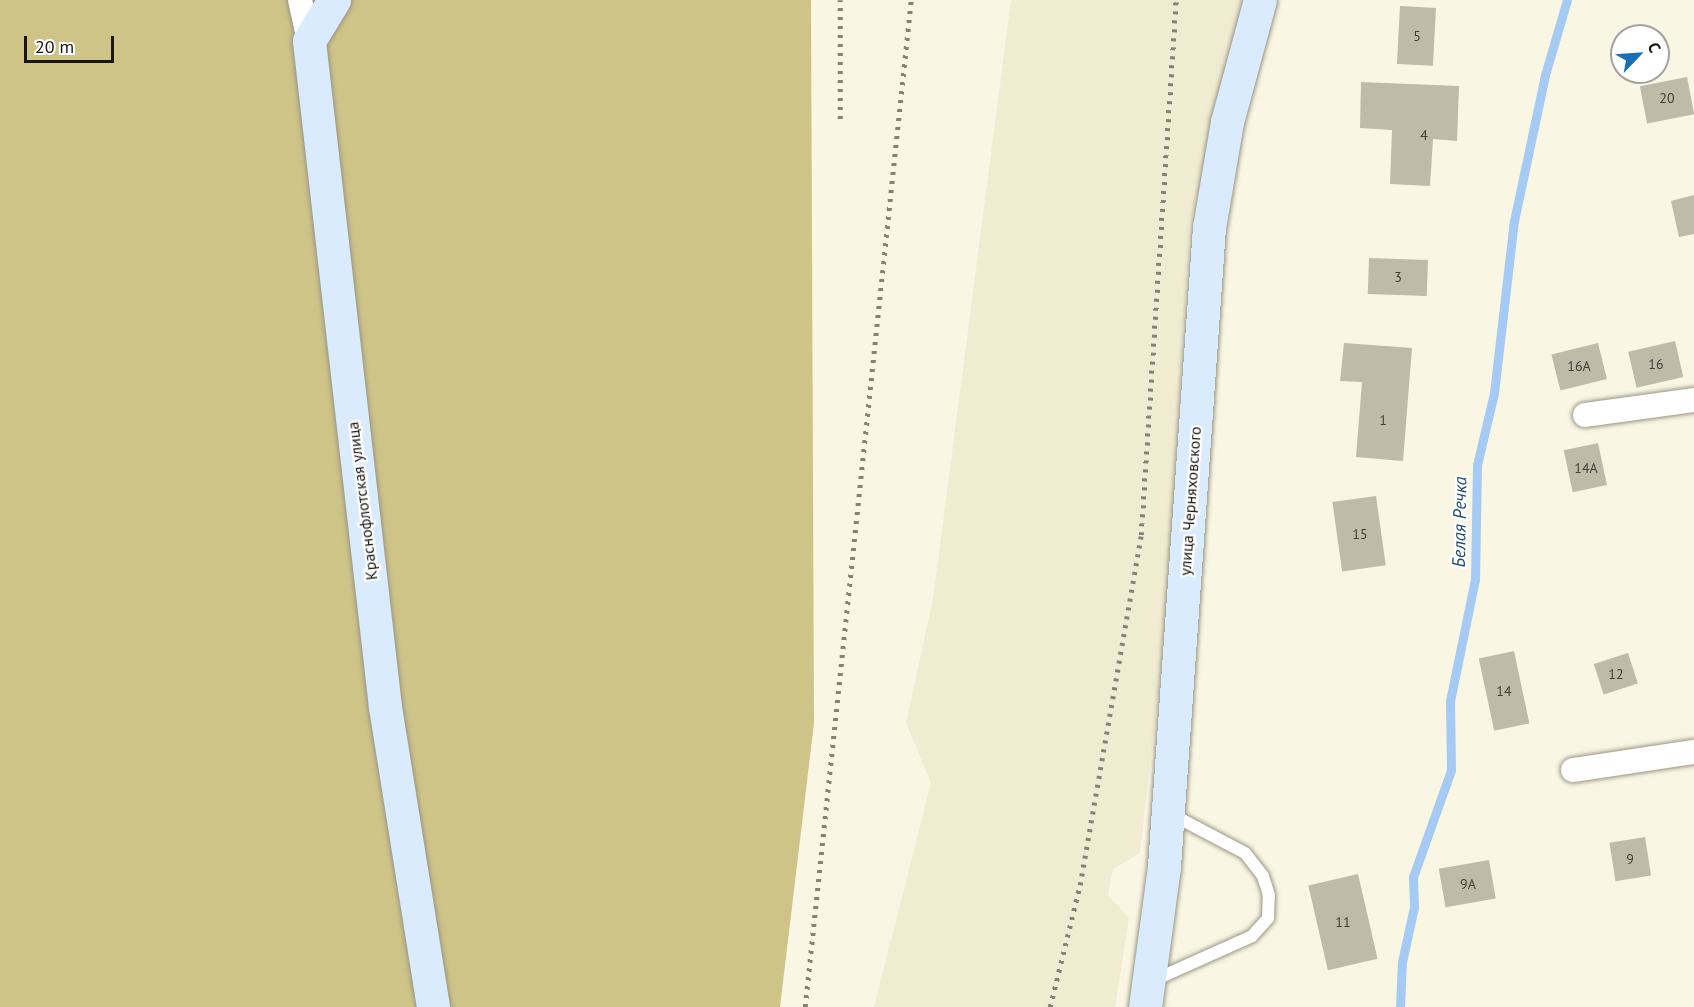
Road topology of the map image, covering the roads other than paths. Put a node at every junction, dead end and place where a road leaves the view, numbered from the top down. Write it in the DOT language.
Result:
graph roads {
  1 [pos="300,0"];
  2 [pos="334,0"];
  3 [pos="1260,0"];
  4 [pos="309,41"];
  5 [pos="1694,400"];
  6 [pos="1585,415"];
  7 [pos="1694,752"];
  8 [pos="1573,770"];
  9 [pos="1168,812"];
  10 [pos="1146,995"];
  11 [pos="433,1007"];
  1 -- 4 [label="street"];
  2 -- 4 [label="street"];
  3 -- 9 [label="street, улица Черняховского"];
  4 -- 11 [label="street, Краснофлотская улица"];
  5 -- 6 [label="street"];
  7 -- 8 [label="street"];
  9 -- 10 [label="street, улица Черняховского"];
  9 -- 10 [label="lane"];
}
